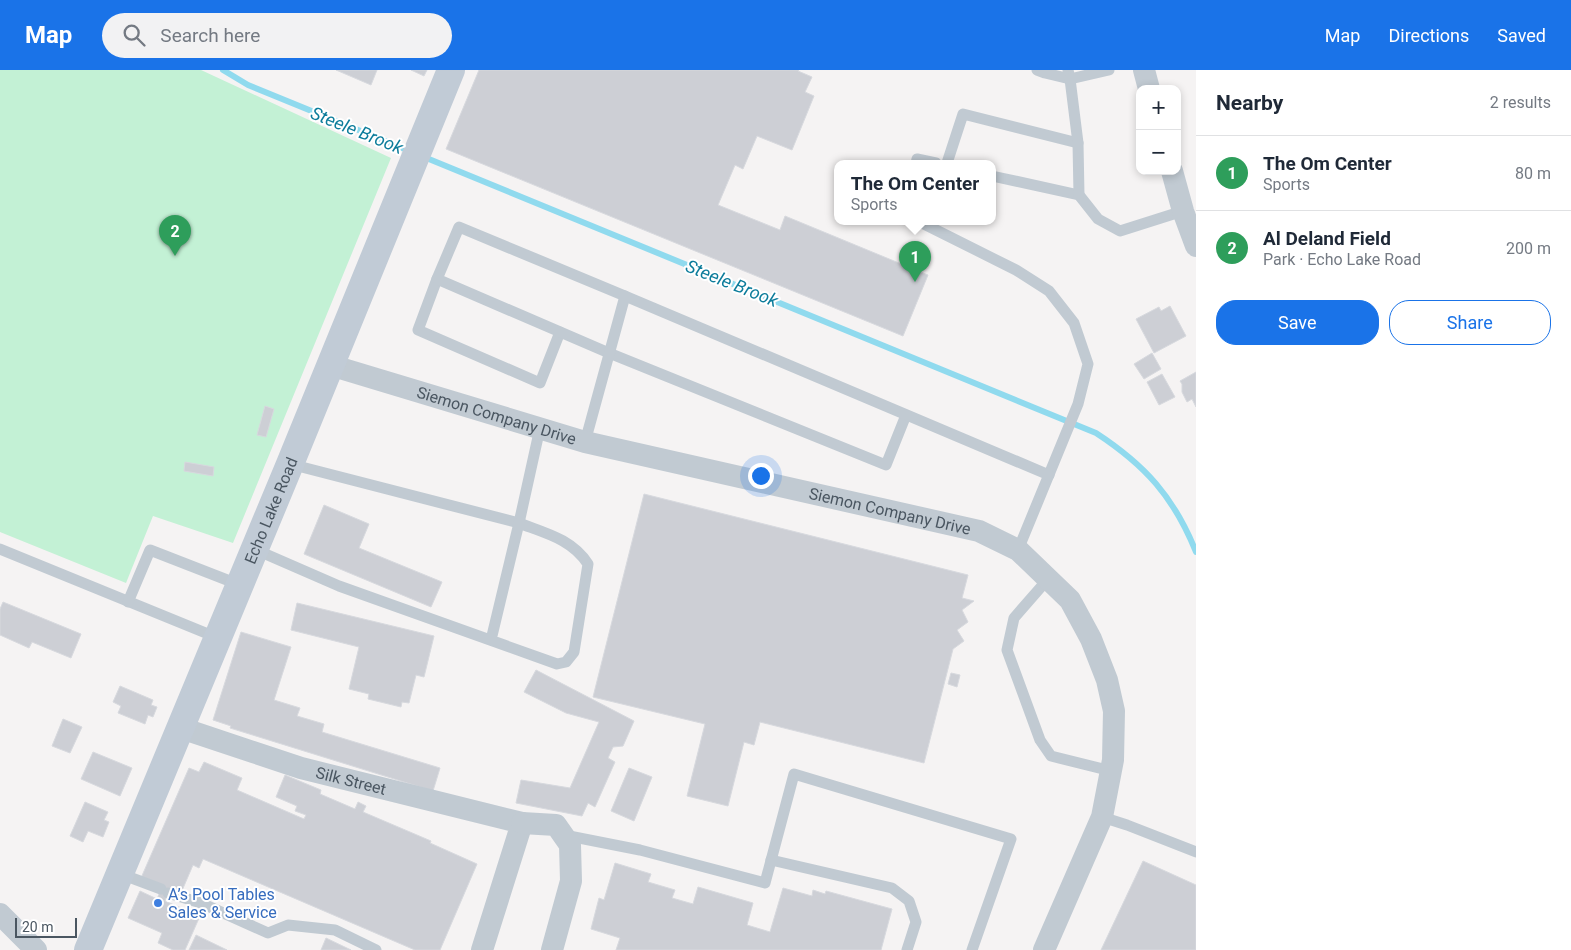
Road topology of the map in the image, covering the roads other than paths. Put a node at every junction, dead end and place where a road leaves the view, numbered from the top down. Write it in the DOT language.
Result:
graph roads {
  1 [pos="451,70"];
  2 [pos="1037,70"];
  3 [pos="1108,70"];
  4 [pos="1144,70"];
  5 [pos="1069,74"];
  6 [pos="1148,85"];
  7 [pos="1078,143"];
  8 [pos="948,160"];
  9 [pos="1173,175"];
  10 [pos="996,177"];
  11 [pos="1079,195"];
  12 [pos="1183,211"];
  13 [pos="926,225"];
  14 [pos="1196,246"];
  15 [pos="437,279"];
  16 [pos="625,296"];
  17 [pos="560,332"];
  18 [pos="609,353"];
  19 [pos="330,365"];
  20 [pos="906,415"];
  21 [pos="540,428"];
  22 [pos="585,442"];
  23 [pos="290,464"];
  24 [pos="1049,475"];
  25 [pos="518,523"];
  26 [pos="254,549"];
  27 [pos="0,550"];
  28 [pos="1018,550"];
  29 [pos="1048,579"];
  30 [pos="240,585"];
  31 [pos="128,602"];
  32 [pos="218,638"];
  33 [pos="490,640"];
  34 [pos="181,728"];
  35 [pos="1111,771"];
  36 [pos="1102,817"];
  37 [pos="522,823"];
  38 [pos="563,834"];
  39 [pos="1196,852"];
  40 [pos="771,860"];
  41 [pos="120,874"];
  42 [pos="0,914"];
  43 [pos="36,950"];
  44 [pos="88,950"];
  45 [pos="376,950"];
  46 [pos="482,950"];
  47 [pos="552,950"];
  48 [pos="907,950"];
  49 [pos="972,950"];
  50 [pos="1044,950"];
  1 -- 19 [label="main road, Echo Lake Road"];
  2 -- 5 [label="lane"];
  3 -- 5 [label="lane"];
  4 -- 6 [label="street"];
  5 -- 7 [label="lane"];
  7 -- 8 [label="lane"];
  7 -- 11 [label="lane"];
  9 -- 12 [label="street"];
  10 -- 11 [label="lane"];
  11 -- 12 [label="lane"];
  12 -- 14 [label="street"];
  13 -- 24 [label="lane"];
  15 -- 16 [label="lane"];
  15 -- 17 [label="lane"];
  15 -- 17 [label="lane"];
  16 -- 18 [label="lane"];
  16 -- 20 [label="lane"];
  17 -- 18 [label="lane"];
  18 -- 20 [label="lane"];
  18 -- 22 [label="lane"];
  19 -- 21 [label="street, Siemon Company Drive"];
  19 -- 23 [label="main road, Echo Lake Road"];
  20 -- 24 [label="lane"];
  21 -- 22 [label="street, Siemon Company Drive"];
  21 -- 25 [label="lane"];
  22 -- 28 [label="street, Siemon Company Drive"];
  23 -- 25 [label="lane"];
  23 -- 26 [label="main road, Echo Lake Road"];
  24 -- 28 [label="lane"];
  25 -- 33 [label="lane"];
  25 -- 33 [label="lane"];
  26 -- 30 [label="main road, Echo Lake Road"];
  26 -- 33 [label="lane"];
  27 -- 31 [label="lane"];
  28 -- 29 [label="street, Siemon Company Drive"];
  29 -- 35 [label="street, Siemon Company Drive"];
  29 -- 35 [label="lane"];
  30 -- 31 [label="lane"];
  30 -- 32 [label="main road, Echo Lake Road"];
  31 -- 32 [label="lane"];
  32 -- 34 [label="main road, Echo Lake Road"];
  34 -- 37 [label="street, Silk Street"];
  34 -- 41 [label="main road, Echo Lake Road"];
  35 -- 36 [label="street, Siemon Company Drive"];
  36 -- 39 [label="lane"];
  36 -- 50 [label="street, Siemon Company Drive"];
  37 -- 38 [label="street, Silk Street"];
  37 -- 46 [label="street"];
  38 -- 40 [label="lane"];
  38 -- 47 [label="street"];
  40 -- 48 [label="lane"];
  40 -- 49 [label="lane"];
  41 -- 44 [label="main road, Echo Lake Road"];
  41 -- 45 [label="lane"];
  42 -- 43 [label="street"];
}
